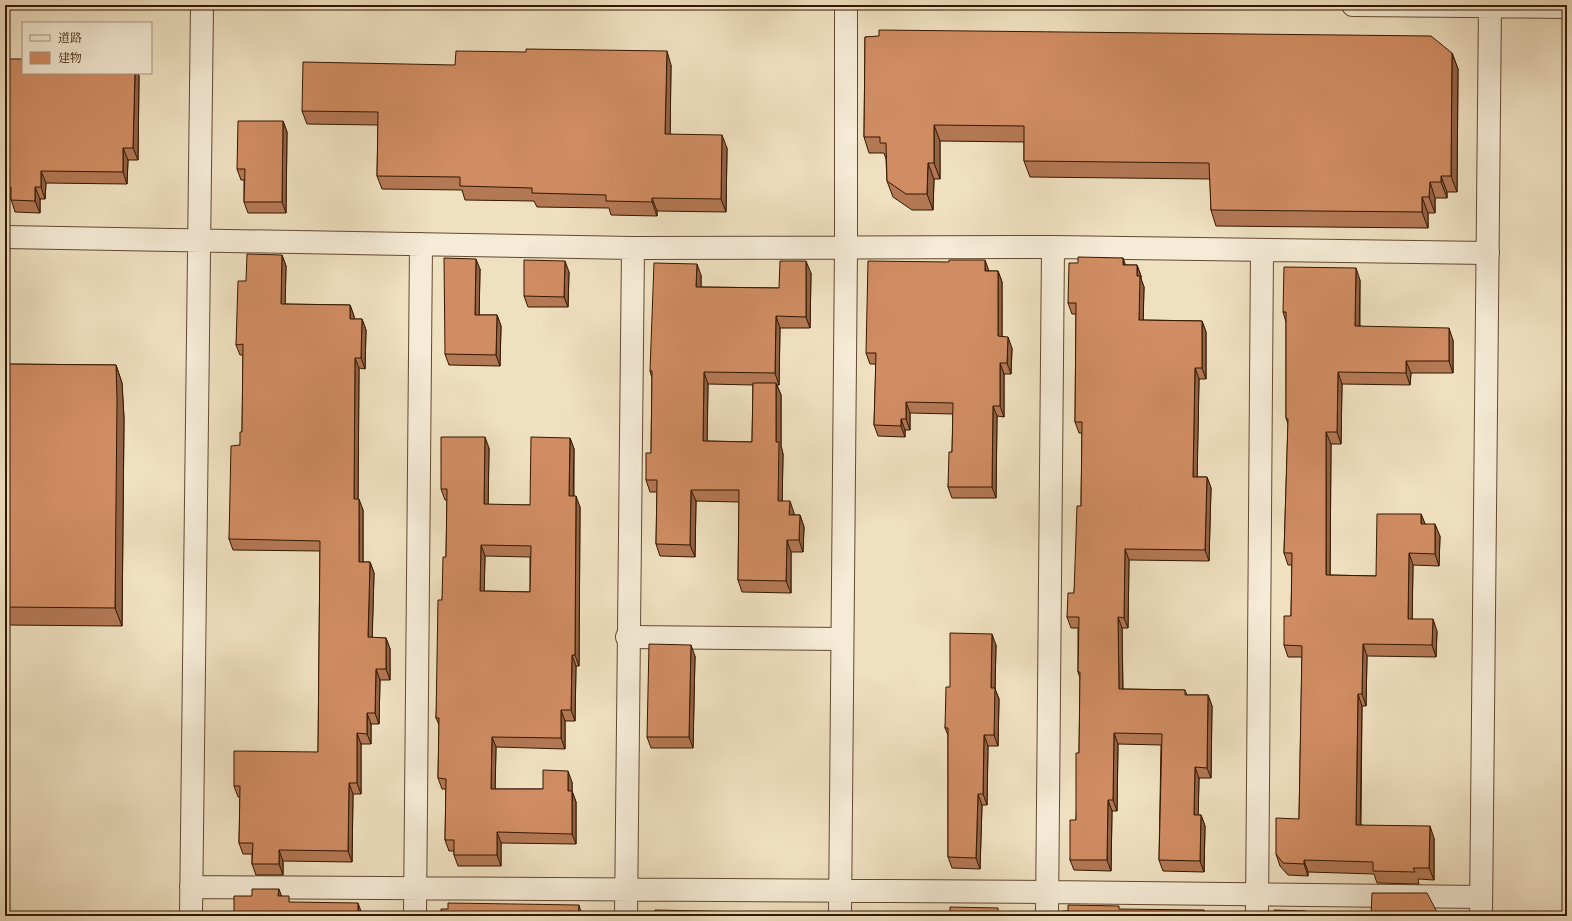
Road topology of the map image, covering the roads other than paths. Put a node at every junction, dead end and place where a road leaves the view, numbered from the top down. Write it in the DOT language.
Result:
graph roads {
  1 [pos="202,5"];
  2 [pos="846,5"];
  3 [pos="1353,5"];
  4 [pos="1490,5"];
  5 [pos="1567,7"];
  6 [pos="5,237"];
  7 [pos="198,239"];
  8 [pos="421,244"];
  9 [pos="1053,247"];
  10 [pos="633,248"];
  11 [pos="846,248"];
  12 [pos="1262,250"];
  13 [pos="1488,253"];
  14 [pos="628,637"];
  15 [pos="842,639"];
  16 [pos="191,887"];
  17 [pos="416,888"];
  18 [pos="626,890"];
  19 [pos="841,891"];
  20 [pos="1048,892"];
  21 [pos="1257,895"];
  22 [pos="1481,907"];
  23 [pos="191,916"];
  24 [pos="415,916"];
  25 [pos="626,916"];
  26 [pos="840,916"];
  27 [pos="1047,916"];
  28 [pos="1257,916"];
  1 -- 7 [label="street"];
  2 -- 11 [label="street"];
  3 -- 4 [label="street"];
  4 -- 5 [label="street"];
  4 -- 13 [label="street"];
  6 -- 7 [label="street"];
  7 -- 8 [label="street"];
  7 -- 16 [label="street"];
  8 -- 10 [label="street"];
  8 -- 17 [label="street"];
  9 -- 11 [label="street"];
  9 -- 12 [label="street"];
  9 -- 20 [label="street"];
  10 -- 11 [label="street"];
  10 -- 14 [label="street"];
  11 -- 15 [label="street"];
  12 -- 13 [label="street"];
  12 -- 21 [label="street"];
  13 -- 22 [label="street"];
  14 -- 15 [label="street"];
  14 -- 18 [label="street"];
  15 -- 19 [label="street"];
  16 -- 17 [label="street"];
  16 -- 23 [label="street"];
  17 -- 18 [label="street"];
  17 -- 24 [label="street"];
  18 -- 19 [label="street"];
  18 -- 25 [label="street"];
  19 -- 20 [label="street"];
  19 -- 26 [label="street"];
  20 -- 21 [label="street"];
  20 -- 27 [label="street"];
  21 -- 22 [label="street"];
  21 -- 28 [label="street"];
}
